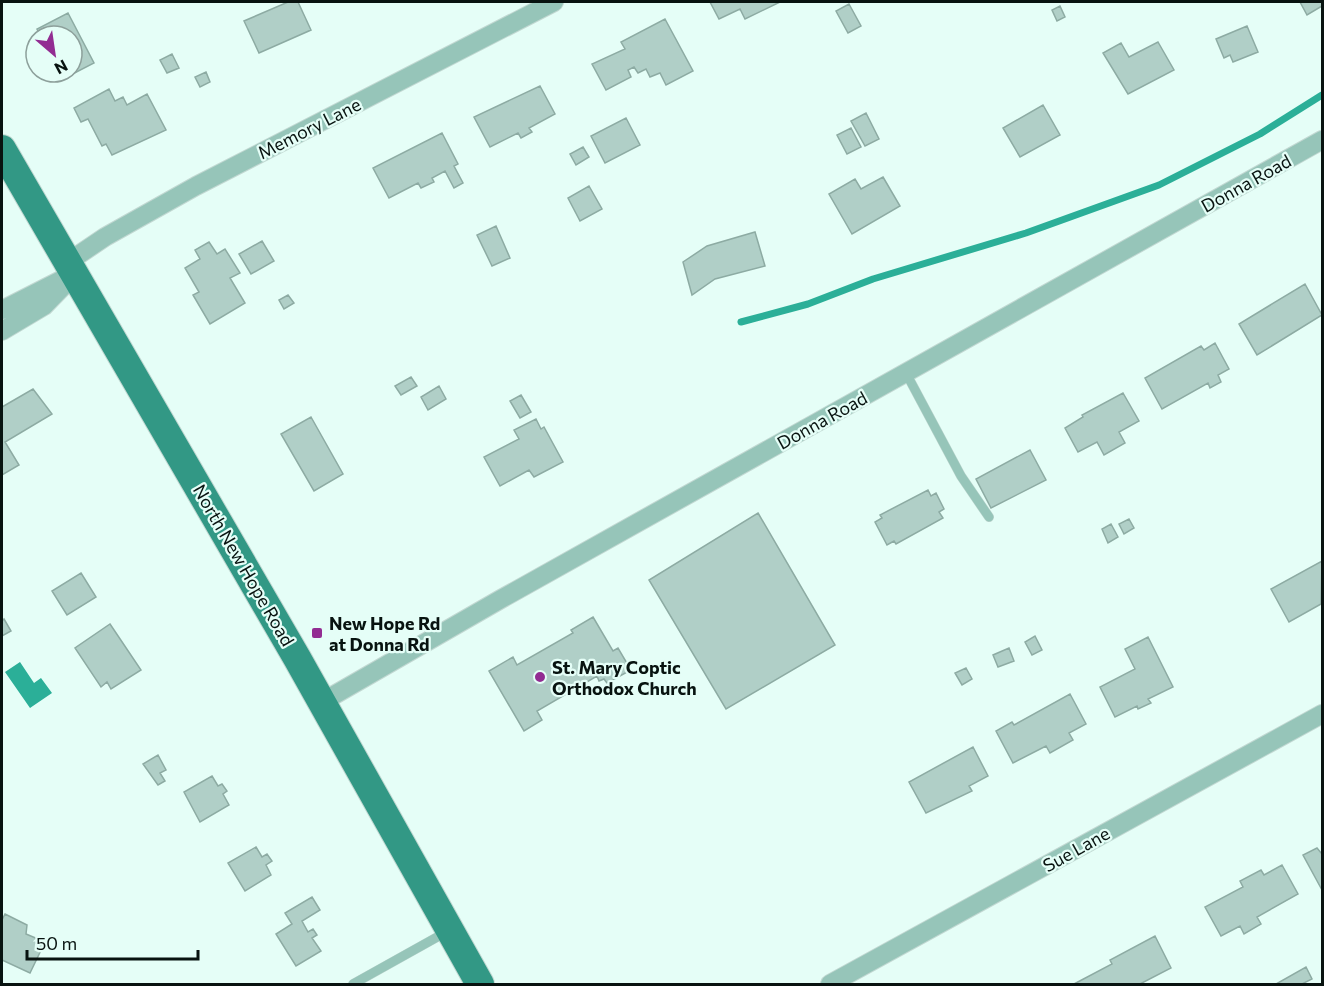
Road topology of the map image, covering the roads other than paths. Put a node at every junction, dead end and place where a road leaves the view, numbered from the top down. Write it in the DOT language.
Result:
graph roads {
  1 [pos="554,2"];
  2 [pos="1323,140"];
  3 [pos="2,149"];
  4 [pos="71,268"];
  5 [pos="2,310"];
  6 [pos="2,331"];
  7 [pos="906,373"];
  8 [pos="989,516"];
  9 [pos="322,702"];
  10 [pos="1323,714"];
  11 [pos="450,929"];
  12 [pos="353,984"];
  13 [pos="480,984"];
  14 [pos="830,984"];
  1 -- 4 [label="street, Memory Lane"];
  2 -- 7 [label="street, Donna Road"];
  3 -- 4 [label="main road, North New Hope Road"];
  4 -- 5 [label="street"];
  4 -- 6 [label="street"];
  4 -- 9 [label="main road, North New Hope Road"];
  7 -- 8 [label="lane"];
  7 -- 9 [label="street, Donna Road"];
  9 -- 11 [label="main road, North New Hope Road"];
  10 -- 14 [label="street, Sue Lane"];
  11 -- 12 [label="lane"];
  11 -- 13 [label="main road, North New Hope Road"];
}
